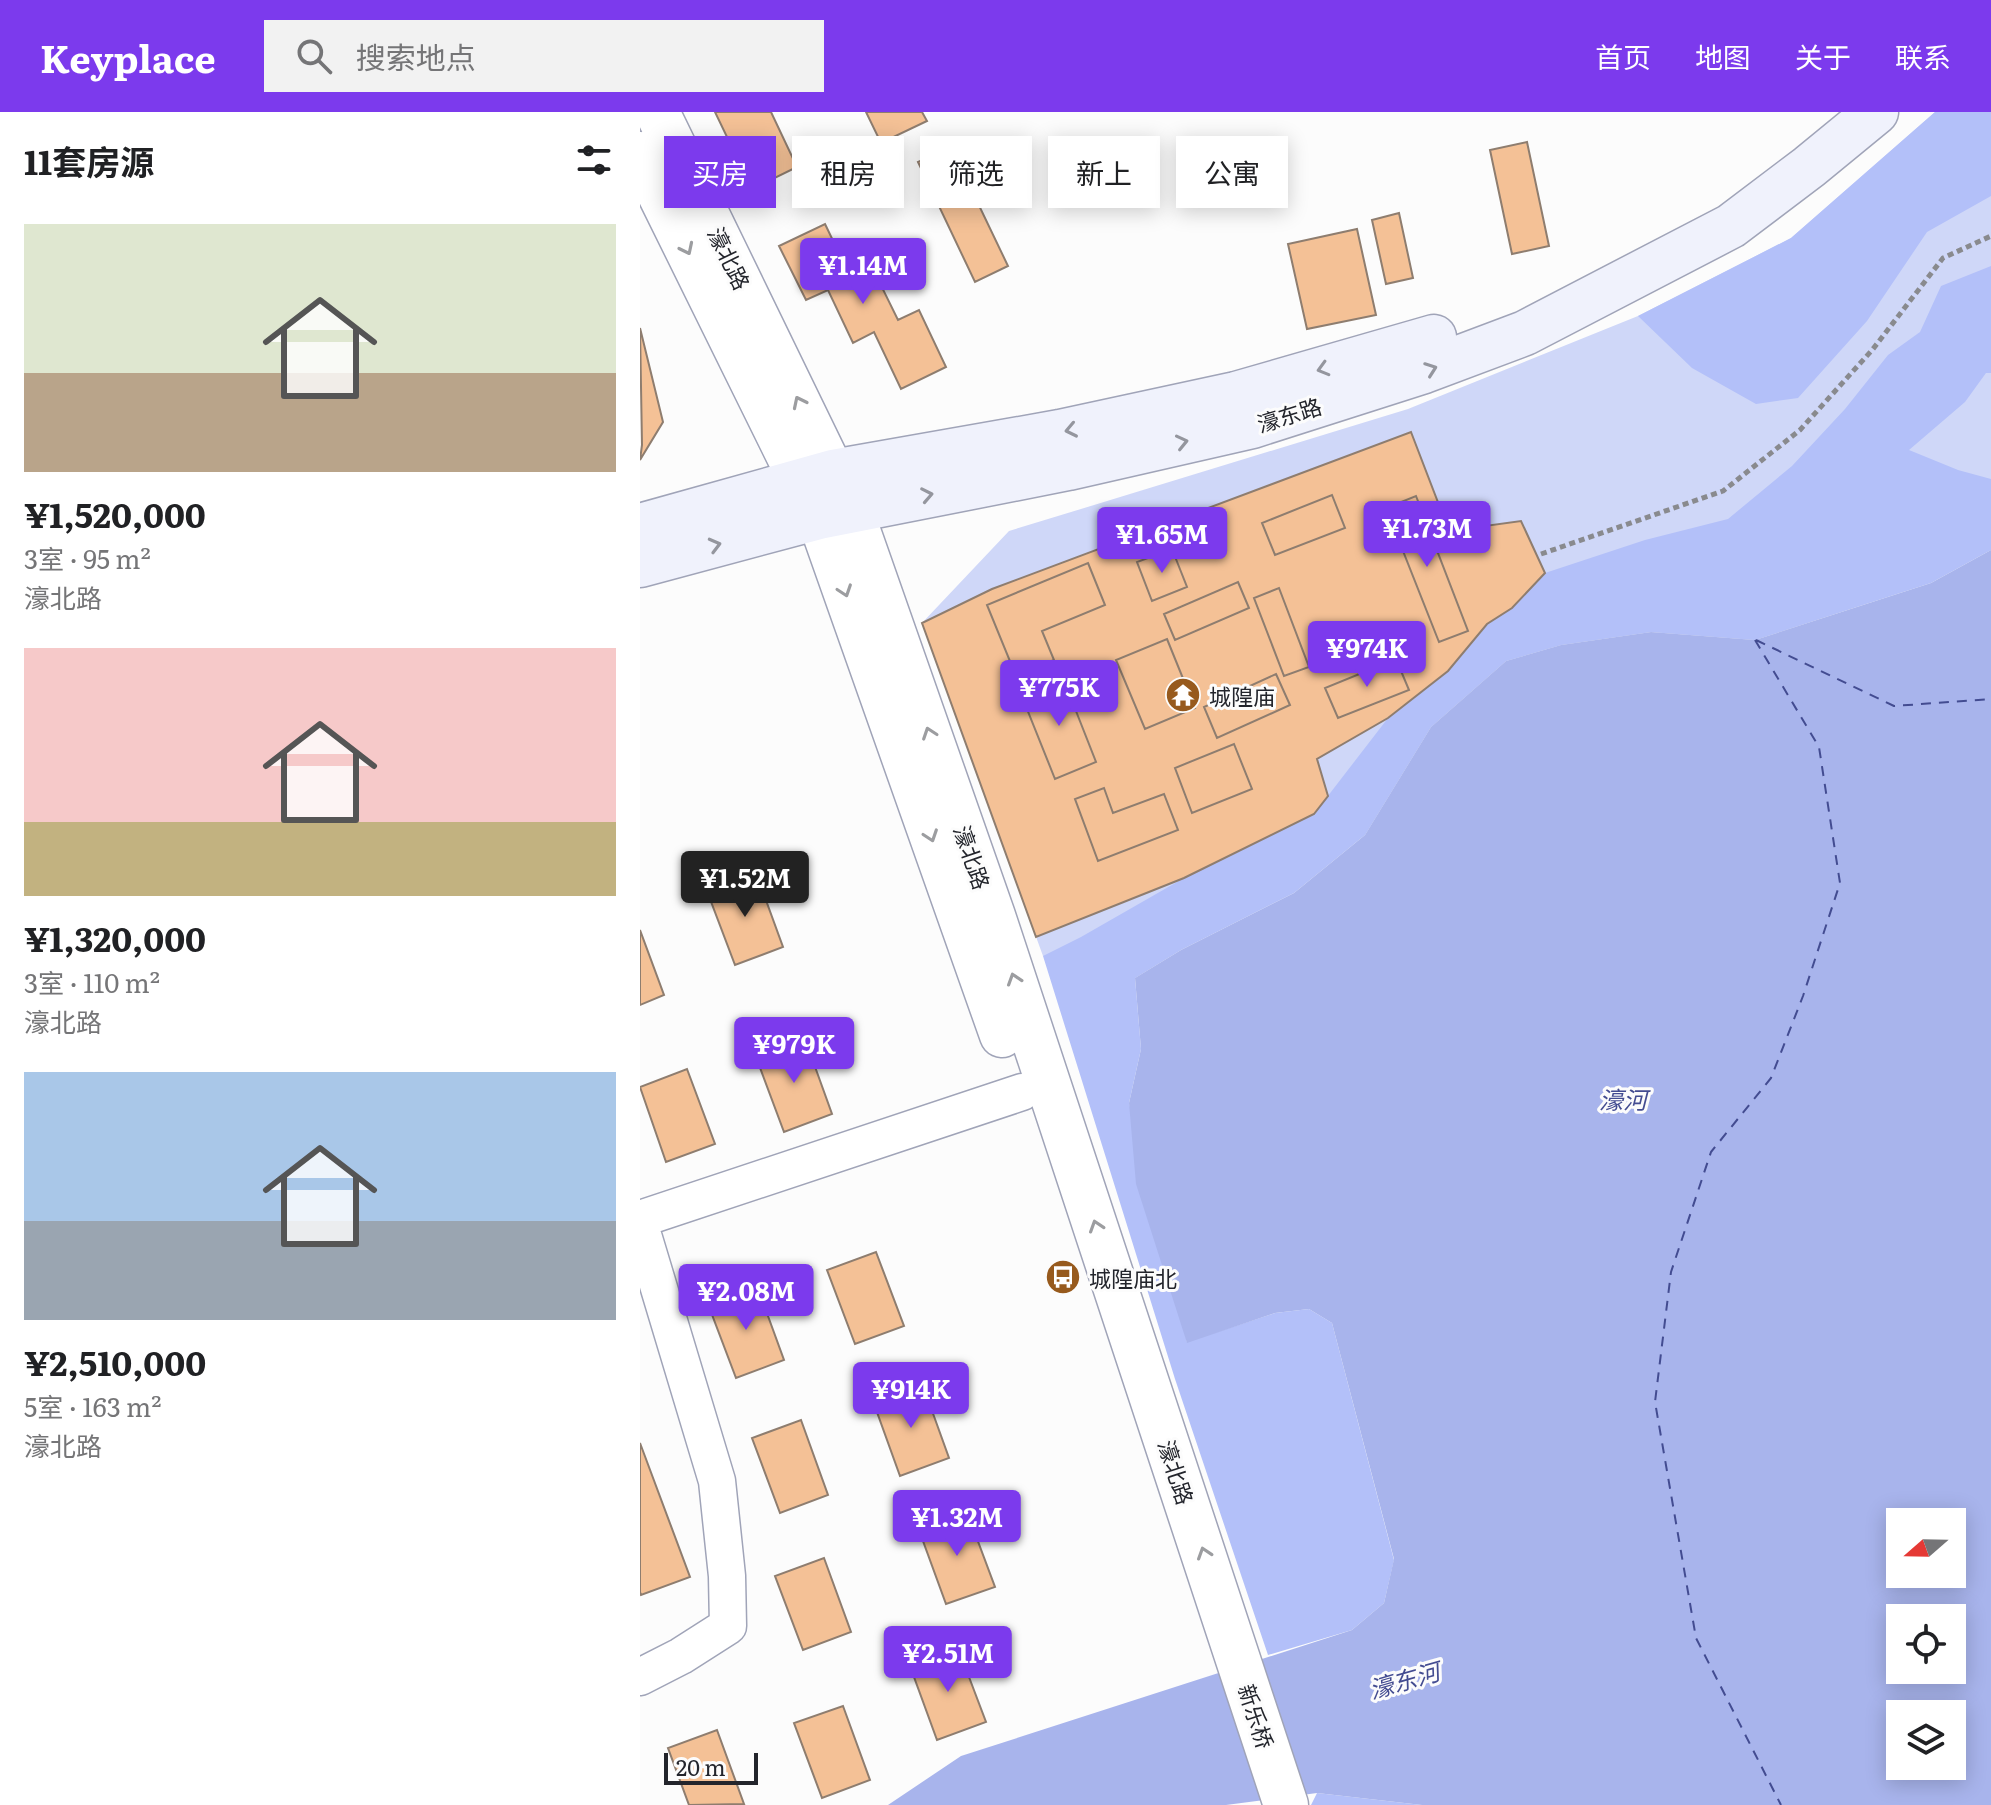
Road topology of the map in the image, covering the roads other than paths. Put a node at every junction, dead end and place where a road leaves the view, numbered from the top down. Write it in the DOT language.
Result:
graph roads {
  1 [pos="657,112"];
  2 [pos="1840,112"];
  3 [pos="1876,112"];
  4 [pos="640,154"];
  5 [pos="826,495"];
  6 [pos="640,526"];
  7 [pos="640,565"];
  8 [pos="1022,1092"];
  9 [pos="640,1222"];
  10 [pos="1214,1631"];
  11 [pos="640,1677"];
  12 [pos="1255,1805"];
  13 [pos="1286,1805"];
  5 -- 1 [label="street, 濠北路, one-way"];
  2 -- 5 [label="main road, 濠东路, one-way"];
  5 -- 3 [label="main road, 濠东路, one-way"];
  4 -- 5 [label="street, 濠北路, one-way"];
  5 -- 6 [label="main road, 濠东路"];
  7 -- 5 [label="main road, 濠东路, one-way"];
  5 -- 8 [label="street, 濠北路, one-way"];
  10 -- 5 [label="street, 濠北路, one-way"];
  8 -- 9 [label="street"];
  8 -- 10 [label="street, 濠北路"];
  9 -- 11 [label="street"];
  10 -- 12 [label="street, 新乐桥"];
  10 -- 13 [label="street, 新乐桥"];
}
